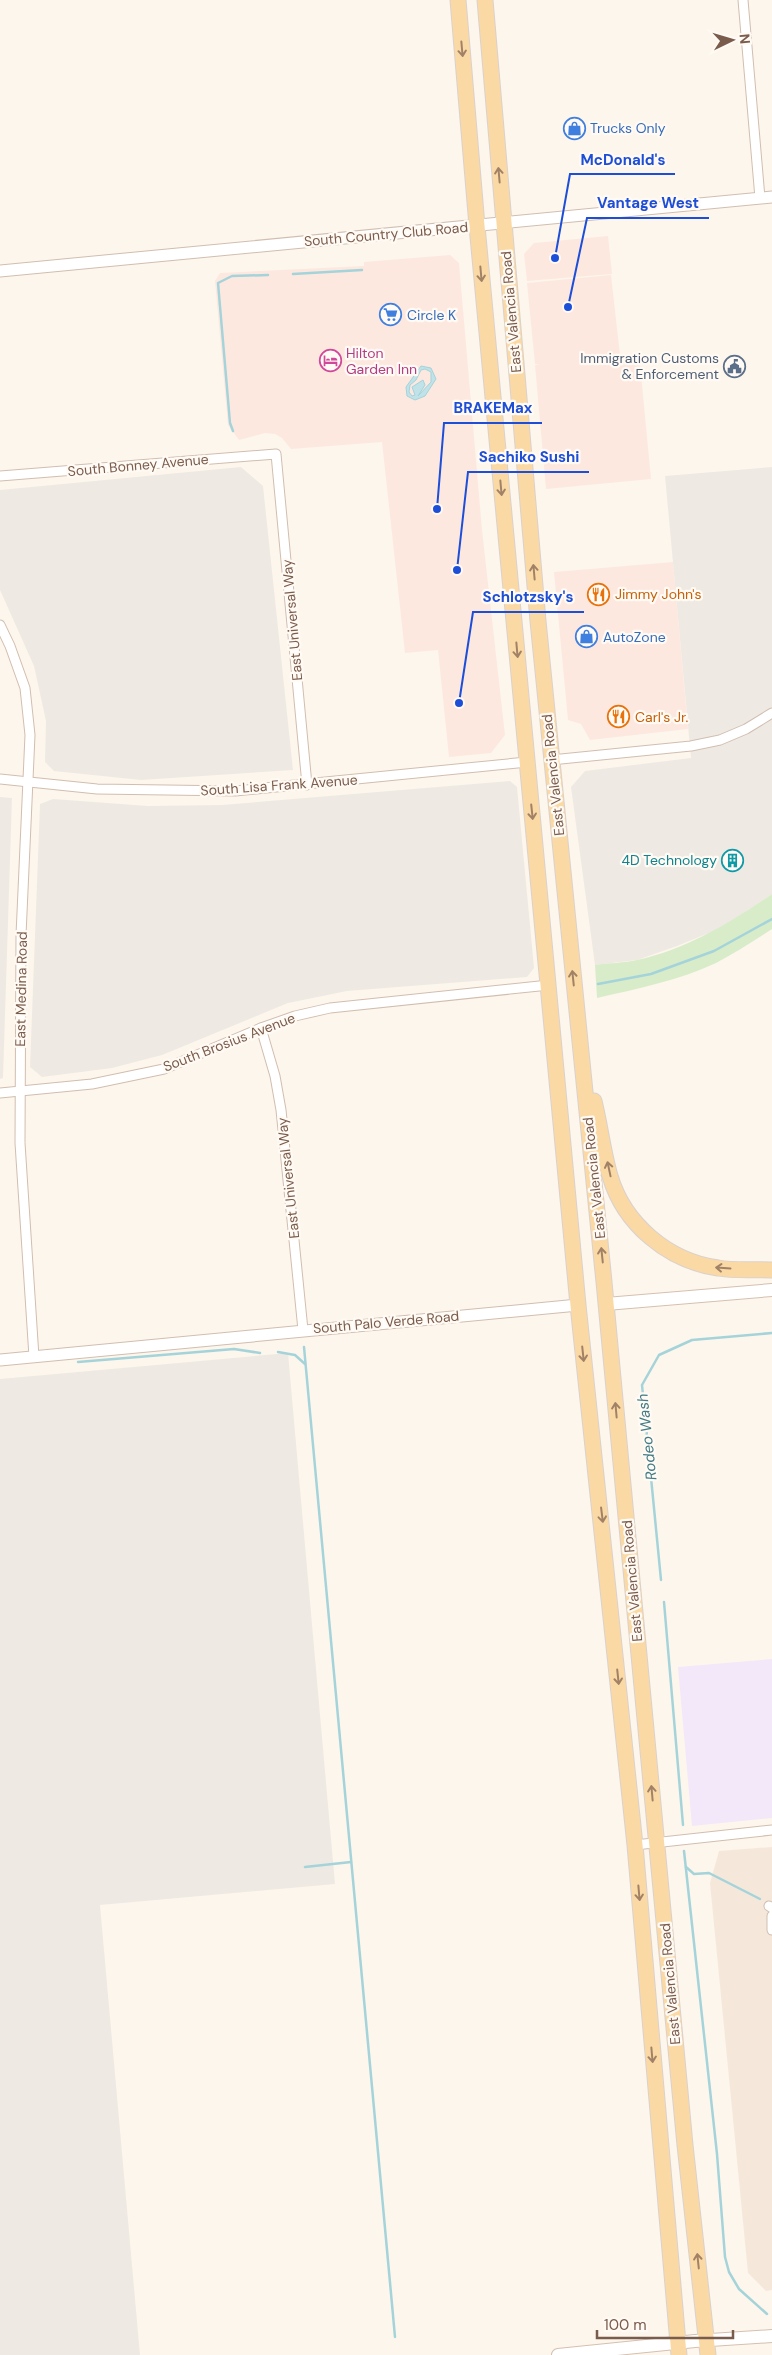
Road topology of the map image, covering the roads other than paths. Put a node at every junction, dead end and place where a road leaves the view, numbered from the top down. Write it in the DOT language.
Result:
graph roads {
  1 [pos="458,0"];
  2 [pos="485,0"];
  3 [pos="743,0"];
  4 [pos="772,197"];
  5 [pos="760,198"];
  6 [pos="504,223"];
  7 [pos="477,226"];
  8 [pos="0,272"];
  9 [pos="276,454"];
  10 [pos="0,476"];
  11 [pos="0,625"];
  12 [pos="772,713"];
  13 [pos="551,760"];
  14 [pos="527,762"];
  15 [pos="0,779"];
  16 [pos="28,781"];
  17 [pos="307,786"];
  18 [pos="549,985"];
  19 [pos="578,1026"];
  20 [pos="261,1028"];
  21 [pos="19,1091"];
  22 [pos="0,1093"];
  23 [pos="772,1270"];
  24 [pos="772,1290"];
  25 [pos="606,1304"];
  26 [pos="578,1305"];
  27 [pos="303,1330"];
  28 [pos="34,1357"];
  29 [pos="0,1360"];
  30 [pos="772,1830"];
  31 [pos="656,1841"];
  32 [pos="634,1845"];
  33 [pos="772,1916"];
  34 [pos="772,1930"];
  35 [pos="772,2336"];
  36 [pos="708,2348"];
  37 [pos="678,2349"];
  38 [pos="558,2355"];
  1 -- 7 [label="main road, East Valencia Road, one-way"];
  6 -- 2 [label="main road, East Valencia Road, one-way"];
  3 -- 5 [label="street"];
  4 -- 5 [label="street, South Country Club Road"];
  5 -- 6 [label="street, South Country Club Road"];
  6 -- 7 [label="street, South Country Club Road"];
  13 -- 6 [label="main road, East Valencia Road, one-way"];
  7 -- 8 [label="street, South Country Club Road"];
  7 -- 14 [label="main road, East Valencia Road, one-way"];
  9 -- 10 [label="street, South Bonney Avenue"];
  9 -- 17 [label="street, East Universal Way"];
  11 -- 16 [label="street, East Medina Road"];
  12 -- 13 [label="street"];
  13 -- 14 [label="main road"];
  19 -- 13 [label="main road, East Valencia Road, one-way"];
  14 -- 17 [label="street, South Lisa Frank Avenue"];
  14 -- 18 [label="main road, East Valencia Road, one-way"];
  15 -- 16 [label="street, South Lisa Frank Avenue"];
  16 -- 17 [label="street, South Lisa Frank Avenue"];
  16 -- 21 [label="street, East Medina Road"];
  18 -- 20 [label="street, South Brosius Avenue"];
  18 -- 26 [label="main road, East Valencia Road"];
  23 -- 19 [label="main road, one-way"];
  25 -- 19 [label="main road, East Valencia Road, one-way"];
  20 -- 21 [label="street, South Brosius Avenue"];
  20 -- 27 [label="street, East Universal Way"];
  21 -- 22 [label="street, South Brosius Avenue"];
  21 -- 28 [label="street, East Medina Road"];
  24 -- 25 [label="main road, South Palo Verde Road"];
  25 -- 26 [label="main road, South Palo Verde Road"];
  31 -- 25 [label="main road, East Valencia Road, one-way"];
  26 -- 27 [label="street, South Palo Verde Road"];
  26 -- 32 [label="main road, East Valencia Road, one-way"];
  27 -- 28 [label="street, South Palo Verde Road"];
  28 -- 29 [label="street, South Palo Verde Road"];
  30 -- 31 [label="street"];
  31 -- 32 [label="street"];
  36 -- 31 [label="main road, East Valencia Road, one-way"];
  32 -- 37 [label="main road, East Valencia Road, one-way"];
  33 -- 34 [label="street"];
  35 -- 36 [label="main road"];
  36 -- 37 [label="main road"];
  37 -- 38 [label="main road"];
}
